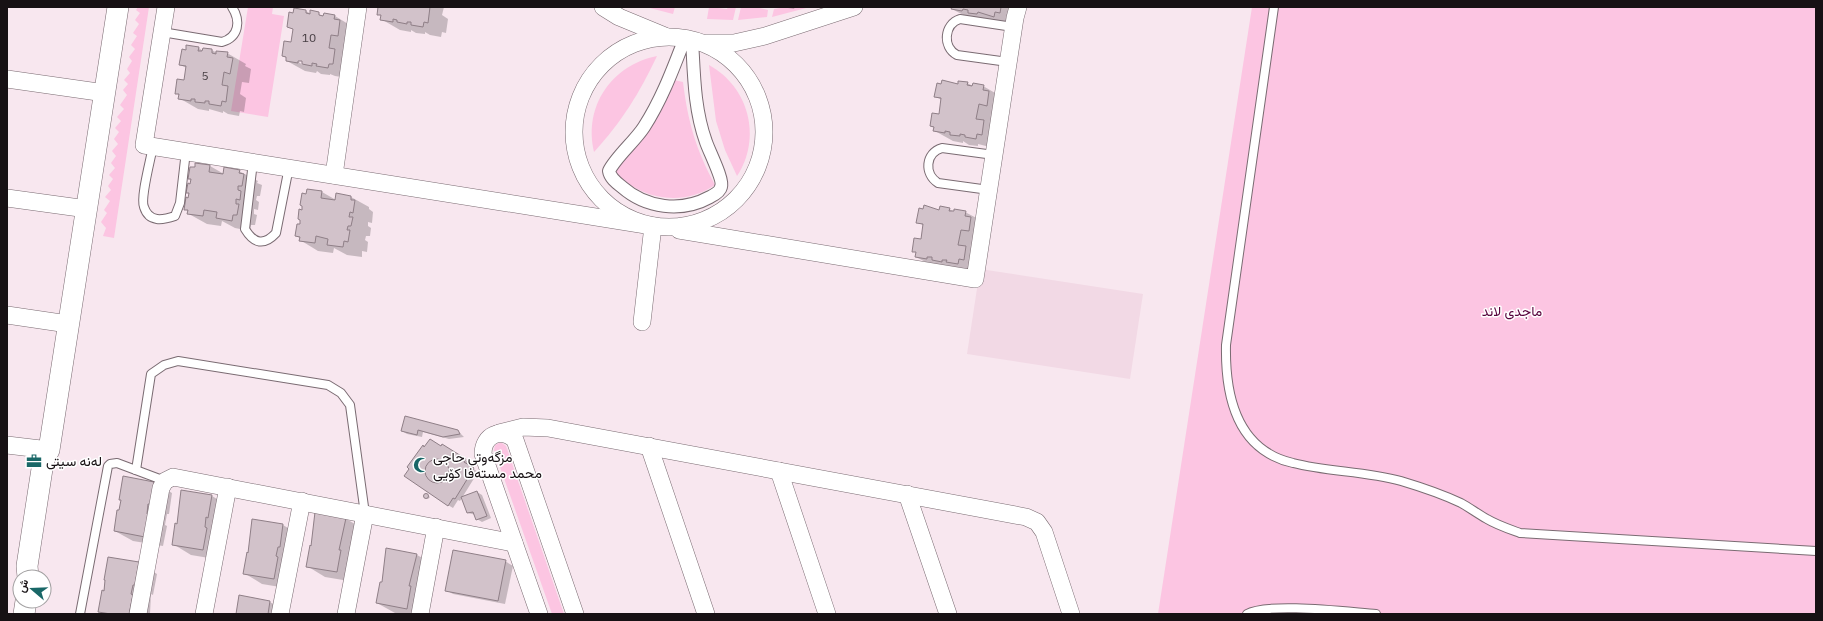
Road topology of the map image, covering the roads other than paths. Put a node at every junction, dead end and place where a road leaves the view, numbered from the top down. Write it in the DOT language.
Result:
graph roads {
  1 [pos="118,7"];
  2 [pos="166,7"];
  3 [pos="232,7"];
  4 [pos="358,7"];
  5 [pos="603,7"];
  6 [pos="854,7"];
  7 [pos="1018,7"];
  8 [pos="1274,7"];
  9 [pos="619,17"];
  10 [pos="1013,27"];
  11 [pos="162,32"];
  12 [pos="665,36"];
  13 [pos="750,39"];
  14 [pos="694,40"];
  15 [pos="621,49"];
  16 [pos="1008,62"];
  17 [pos="740,68"];
  18 [pos="7,79"];
  19 [pos="106,93"];
  20 [pos="153,146"];
  21 [pos="186,151"];
  22 [pos="994,155"];
  23 [pos="253,162"];
  24 [pos="288,167"];
  25 [pos="334,175"];
  26 [pos="989,190"];
  27 [pos="7,198"];
  28 [pos="87,209"];
  29 [pos="653,226"];
  30 [pos="7,314"];
  31 [pos="642,322"];
  32 [pos="68,324"];
  33 [pos="499,433"];
  34 [pos="7,445"];
  35 [pos="649,446"];
  36 [pos="49,450"];
  37 [pos="136,470"];
  38 [pos="779,470"];
  39 [pos="165,481"];
  40 [pos="228,487"];
  41 [pos="907,494"];
  42 [pos="302,501"];
  43 [pos="366,514"];
  44 [pos="436,527"];
  45 [pos="514,543"];
  46 [pos="1816,551"];
  47 [pos="27,569"];
  48 [pos="34,569"];
  49 [pos="80,614"];
  50 [pos="138,614"];
  51 [pos="204,614"];
  52 [pos="280,614"];
  53 [pos="346,614"];
  54 [pos="420,614"];
  55 [pos="539,614"];
  56 [pos="576,614"];
  57 [pos="706,614"];
  58 [pos="827,614"];
  59 [pos="948,614"];
  60 [pos="1072,614"];
  61 [pos="1247,614"];
  62 [pos="1376,614"];
  1 -- 19 [label="street"];
  2 -- 11 [label="street"];
  3 -- 11 [label="lane"];
  4 -- 25 [label="street"];
  5 -- 9 [label="street"];
  6 -- 13 [label="street"];
  7 -- 10 [label="street"];
  8 -- 46 [label="lane"];
  9 -- 12 [label="street"];
  9 -- 15 [label="street"];
  10 -- 16 [label="street"];
  10 -- 16 [label="lane"];
  11 -- 20 [label="street"];
  12 -- 14 [label="street"];
  12 -- 15 [label="street"];
  13 -- 14 [label="street"];
  13 -- 17 [label="street"];
  14 -- 14 [label="street"];
  14 -- 17 [label="street"];
  15 -- 29 [label="street"];
  16 -- 22 [label="street"];
  17 -- 29 [label="street"];
  18 -- 19 [label="street"];
  19 -- 28 [label="street"];
  20 -- 21 [label="street"];
  20 -- 21 [label="lane"];
  21 -- 23 [label="street"];
  22 -- 26 [label="street"];
  22 -- 26 [label="lane"];
  23 -- 24 [label="street"];
  23 -- 24 [label="lane"];
  24 -- 25 [label="street"];
  25 -- 29 [label="street"];
  26 -- 29 [label="street"];
  27 -- 28 [label="street"];
  28 -- 32 [label="street"];
  29 -- 31 [label="street"];
  30 -- 32 [label="street"];
  32 -- 36 [label="street"];
  33 -- 35 [label="street"];
  33 -- 45 [label="street"];
  33 -- 56 [label="street"];
  34 -- 36 [label="street"];
  35 -- 38 [label="street"];
  35 -- 57 [label="street"];
  36 -- 47 [label="street"];
  36 -- 48 [label="street"];
  37 -- 39 [label="lane"];
  37 -- 43 [label="lane"];
  37 -- 49 [label="lane"];
  38 -- 41 [label="street"];
  38 -- 58 [label="street"];
  39 -- 40 [label="street"];
  39 -- 50 [label="street"];
  40 -- 42 [label="street"];
  40 -- 51 [label="street"];
  41 -- 59 [label="street"];
  41 -- 60 [label="street"];
  42 -- 43 [label="street"];
  42 -- 52 [label="street"];
  43 -- 44 [label="street"];
  43 -- 53 [label="street"];
  44 -- 45 [label="street"];
  44 -- 54 [label="street"];
  45 -- 55 [label="street"];
  61 -- 62 [label="lane"];
}
